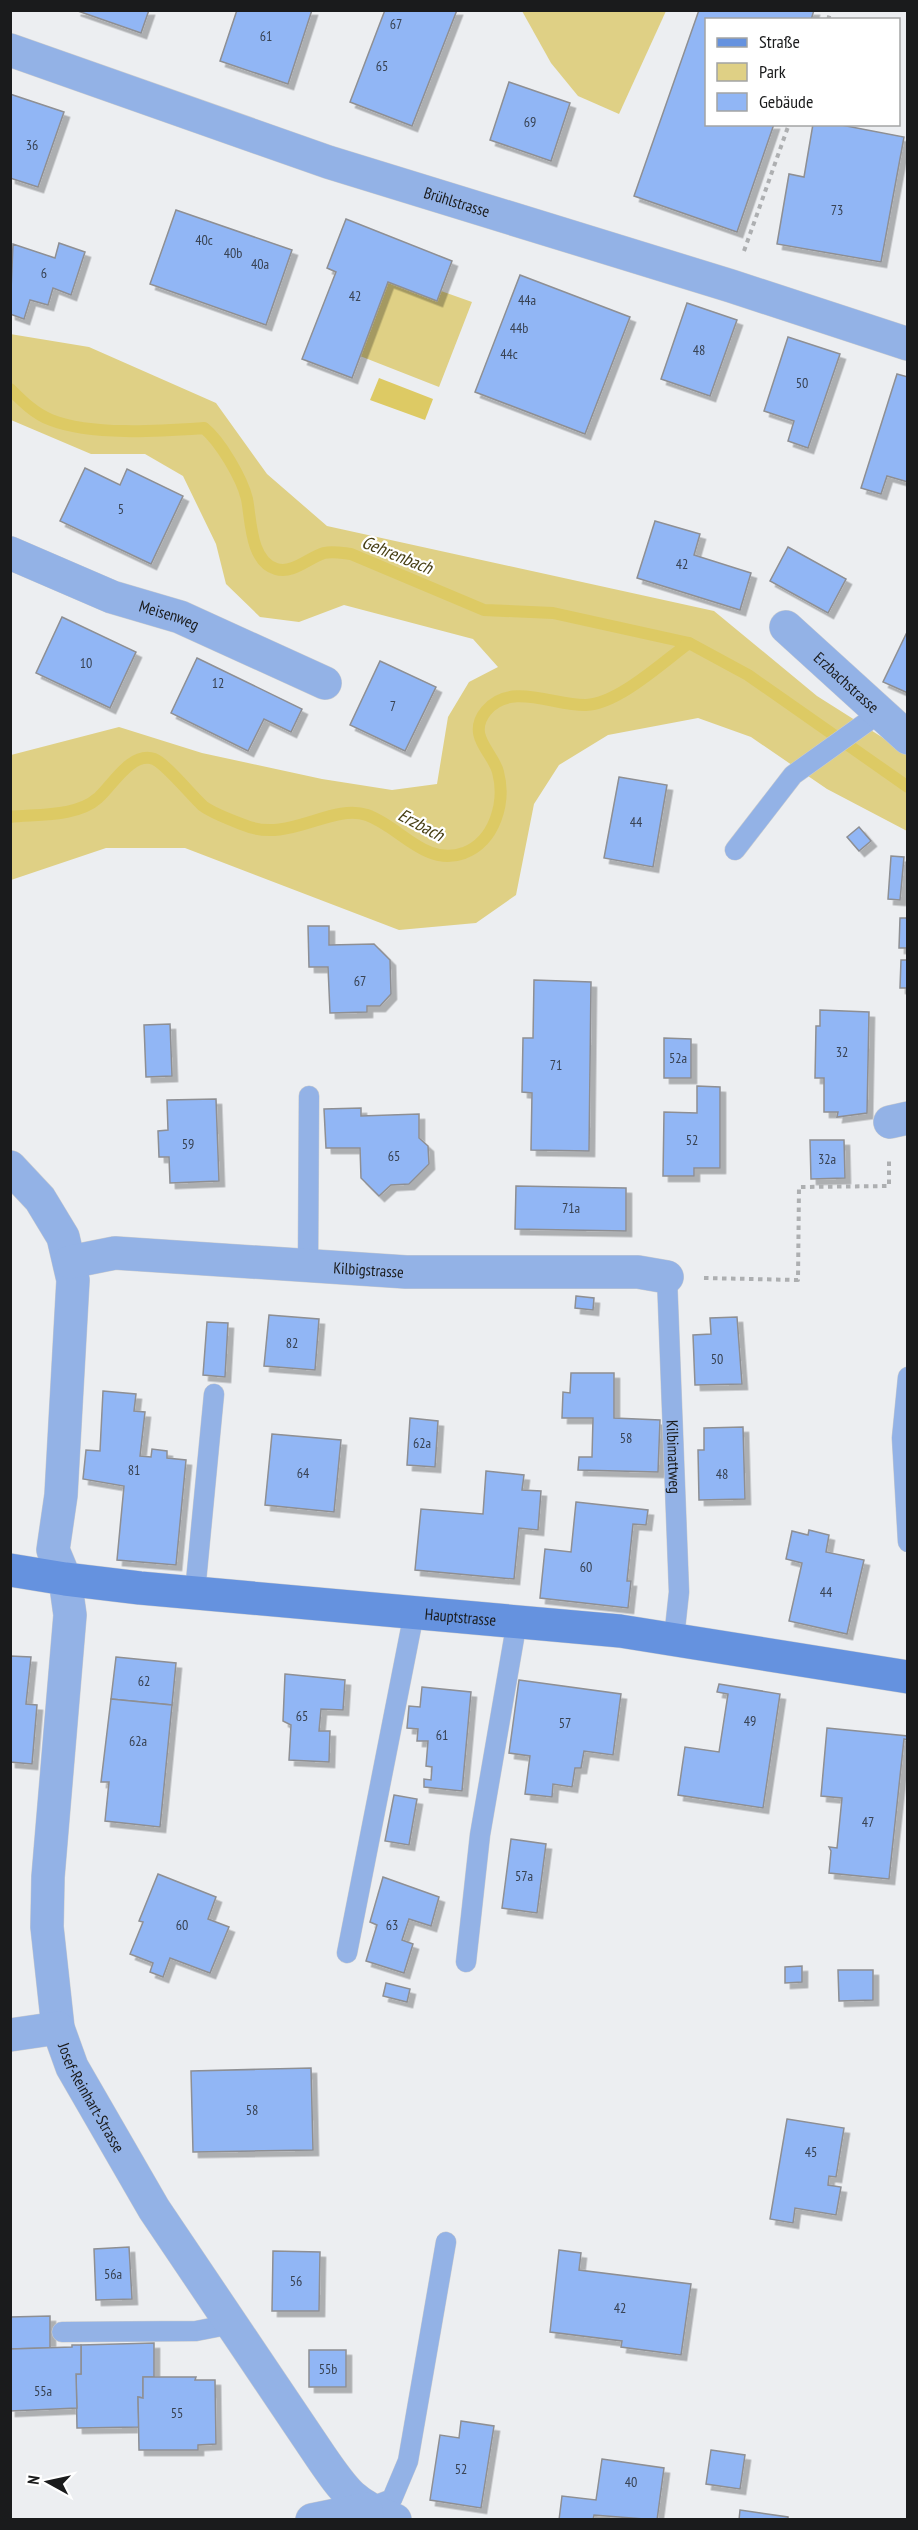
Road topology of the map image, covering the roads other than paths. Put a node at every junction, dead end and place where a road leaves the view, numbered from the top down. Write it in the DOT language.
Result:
graph roads {
  1 [pos="10,50"];
  2 [pos="908,344"];
  3 [pos="10,553"];
  4 [pos="786,627"];
  5 [pos="325,683"];
  6 [pos="866,722"];
  7 [pos="908,738"];
  8 [pos="735,850"];
  9 [pos="309,1096"];
  10 [pos="10,1167"];
  11 [pos="70,1262"];
  12 [pos="308,1267"];
  13 [pos="667,1277"];
  14 [pos="908,1377"];
  15 [pos="214,1394"];
  16 [pos="908,1542"];
  17 [pos="10,1570"];
  18 [pos="65,1579"];
  19 [pos="195,1592"];
  20 [pos="414,1612"];
  21 [pos="517,1621"];
  22 [pos="674,1638"];
  23 [pos="908,1677"];
  24 [pos="347,1953"];
  25 [pos="466,1962"];
  26 [pos="58,2028"];
  27 [pos="10,2035"];
  28 [pos="446,2242"];
  29 [pos="232,2324"];
  30 [pos="62,2332"];
  31 [pos="376,2516"];
  32 [pos="312,2520"];
  1 -- 2 [label="street, Brühlstrasse"];
  3 -- 5 [label="street, Meisenweg"];
  4 -- 6 [label="street, Erzbachstrasse"];
  6 -- 7 [label="street, Erzbachstrasse"];
  6 -- 8 [label="lane"];
  9 -- 12 [label="lane"];
  10 -- 11 [label="street"];
  11 -- 12 [label="street, Kilbigstrasse"];
  11 -- 18 [label="street"];
  12 -- 13 [label="street, Kilbigstrasse"];
  13 -- 22 [label="lane, Kilbimattweg"];
  14 -- 16 [label="lane"];
  15 -- 19 [label="lane"];
  17 -- 18 [label="main road, Hauptstrasse"];
  18 -- 19 [label="main road, Hauptstrasse"];
  18 -- 26 [label="street, Josef-Reinhart-Strasse"];
  19 -- 20 [label="main road, Hauptstrasse"];
  20 -- 21 [label="main road, Hauptstrasse"];
  20 -- 24 [label="lane"];
  21 -- 22 [label="main road, Hauptstrasse"];
  21 -- 25 [label="lane"];
  22 -- 23 [label="main road, Hauptstrasse"];
  26 -- 27 [label="street"];
  26 -- 29 [label="street, Josef-Reinhart-Strasse"];
  28 -- 31 [label="lane"];
  29 -- 30 [label="lane"];
  29 -- 31 [label="street, Josef-Reinhart-Strasse"];
  31 -- 32 [label="street"];
}
